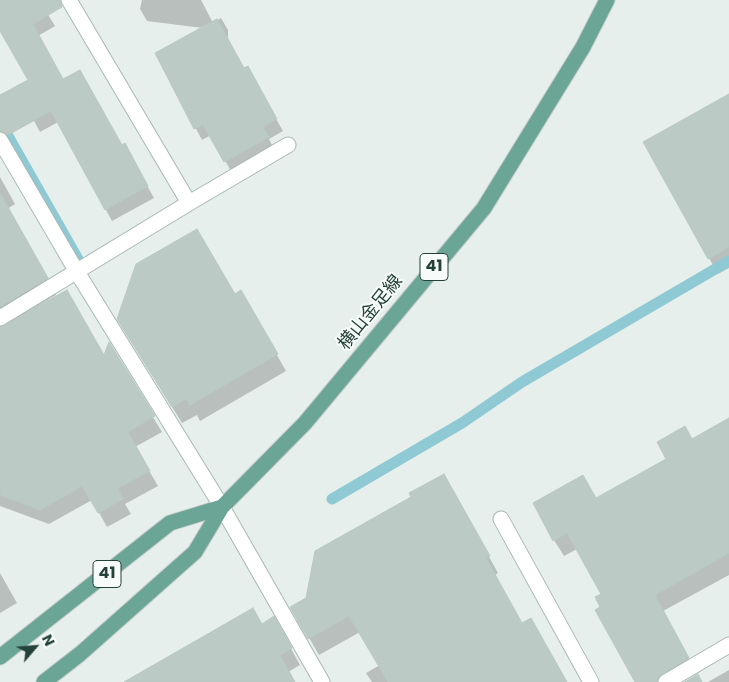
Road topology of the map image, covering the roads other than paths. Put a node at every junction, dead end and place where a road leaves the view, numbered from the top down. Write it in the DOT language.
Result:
graph roads {
  1 [pos="69,0"];
  2 [pos="607,0"];
  3 [pos="0,140"];
  4 [pos="288,145"];
  5 [pos="189,203"];
  6 [pos="78,271"];
  7 [pos="0,318"];
  8 [pos="222,507"];
  9 [pos="501,519"];
  10 [pos="729,645"];
  11 [pos="0,657"];
  12 [pos="44,682"];
  13 [pos="322,682"];
  14 [pos="591,682"];
  15 [pos="666,682"];
  1 -- 5 [label="street"];
  2 -- 8 [label="main road, 横山金足線 / 41"];
  3 -- 6 [label="street"];
  4 -- 5 [label="street"];
  5 -- 6 [label="street"];
  6 -- 7 [label="street"];
  6 -- 8 [label="street"];
  8 -- 11 [label="main road, 横山金足線 / 41"];
  8 -- 12 [label="main road, 横山金足線 / 41"];
  8 -- 13 [label="street"];
  9 -- 14 [label="street"];
  10 -- 15 [label="street"];
}
